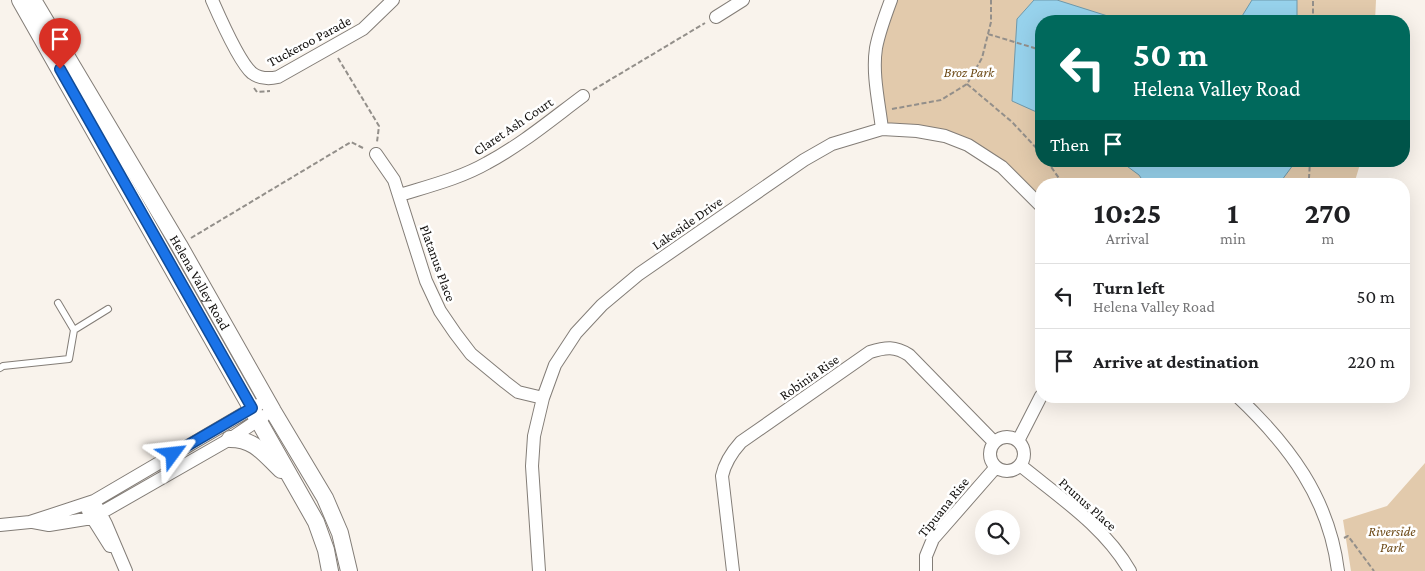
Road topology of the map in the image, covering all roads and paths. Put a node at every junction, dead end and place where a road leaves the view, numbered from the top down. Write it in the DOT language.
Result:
graph roads {
  1 [pos="20,0"];
  2 [pos="33,0"];
  3 [pos="212,0"];
  4 [pos="393,0"];
  5 [pos="743,0"];
  6 [pos="891,0"];
  7 [pos="991,0"];
  8 [pos="1314,0"];
  9 [pos="1313,15"];
  10 [pos="716,17"];
  11 [pos="988,34"];
  12 [pos="332,47"];
  13 [pos="1035,48"];
  14 [pos="252,83"];
  15 [pos="967,84"];
  16 [pos="277,87"];
  17 [pos="583,96"];
  18 [pos="880,111"];
  19 [pos="882,129"];
  20 [pos="1035,147"];
  21 [pos="376,154"];
  22 [pos="1051,167"];
  23 [pos="1059,178"];
  24 [pos="400,195"];
  25 [pos="1035,200"];
  26 [pos="179,245"];
  27 [pos="58,302"];
  28 [pos="108,309"];
  29 [pos="74,330"];
  30 [pos="0,368"];
  31 [pos="543,398"];
  32 [pos="1037,403"];
  33 [pos="1245,403"];
  34 [pos="270,405"];
  35 [pos="255,414"];
  36 [pos="230,439"];
  37 [pos="1018,441"];
  38 [pos="994,442"];
  39 [pos="1020,465"];
  40 [pos="996,467"];
  41 [pos="294,482"];
  42 [pos="89,503"];
  43 [pos="96,516"];
  44 [pos="30,522"];
  45 [pos="0,524"];
  46 [pos="1332,542"];
  47 [pos="125,568"];
  48 [pos="349,570"];
  49 [pos="540,570"];
  50 [pos="1370,570"];
  51 [pos="330,571"];
  52 [pos="733,571"];
  53 [pos="926,571"];
  54 [pos="1130,571"];
  55 [pos="1338,571"];
  56 [pos="1374,571"];
  1 -- 35 [label="street, Helena Valley Road"];
  2 -- 26 [label="street, Helena Valley Road"];
  3 -- 12 [label="street, Tuckeroo Parade"];
  4 -- 12 [label="street, Tuckeroo Parade"];
  5 -- 10 [label="street"];
  6 -- 18 [label="street"];
  7 -- 11 [label="path"];
  8 -- 9 [label="path"];
  10 -- 17 [label="path"];
  11 -- 13 [label="path"];
  11 -- 15 [label="path"];
  12 -- 21 [label="path"];
  14 -- 16 [label="path"];
  15 -- 18 [label="path"];
  15 -- 20 [label="path"];
  17 -- 24 [label="street, Claret Ash Court"];
  18 -- 19 [label="street"];
  19 -- 25 [label="street, Lakeside Drive"];
  19 -- 31 [label="street, Lakeside Drive"];
  21 -- 24 [label="street, Platanus Place"];
  21 -- 26 [label="path"];
  22 -- 23 [label="path"];
  24 -- 31 [label="street, Platanus Place"];
  26 -- 34 [label="street, Helena Valley Road"];
  27 -- 29 [label="lane"];
  28 -- 29 [label="lane"];
  29 -- 30 [label="lane"];
  31 -- 49 [label="street, Lakeside Drive"];
  32 -- 37 [label="street"];
  33 -- 46 [label="street"];
  34 -- 35 [label="street"];
  34 -- 48 [label="street, Helena Valley Road"];
  35 -- 36 [label="street"];
  35 -- 41 [label="street, Helena Valley Road"];
  35 -- 42 [label="street"];
  36 -- 41 [label="street"];
  36 -- 43 [label="street"];
  37 -- 38 [label="street"];
  37 -- 39 [label="street"];
  38 -- 40 [label="street"];
  38 -- 52 [label="street, Robinia Rise"];
  39 -- 40 [label="street"];
  39 -- 54 [label="street, Prunus Place"];
  40 -- 53 [label="street, Tipuana Rise"];
  41 -- 51 [label="street, Helena Valley Road"];
  42 -- 43 [label="street"];
  42 -- 44 [label="street"];
  43 -- 44 [label="street"];
  43 -- 47 [label="street"];
  44 -- 45 [label="street"];
  46 -- 50 [label="path"];
  46 -- 55 [label="street"];
  50 -- 56 [label="path"];
}
